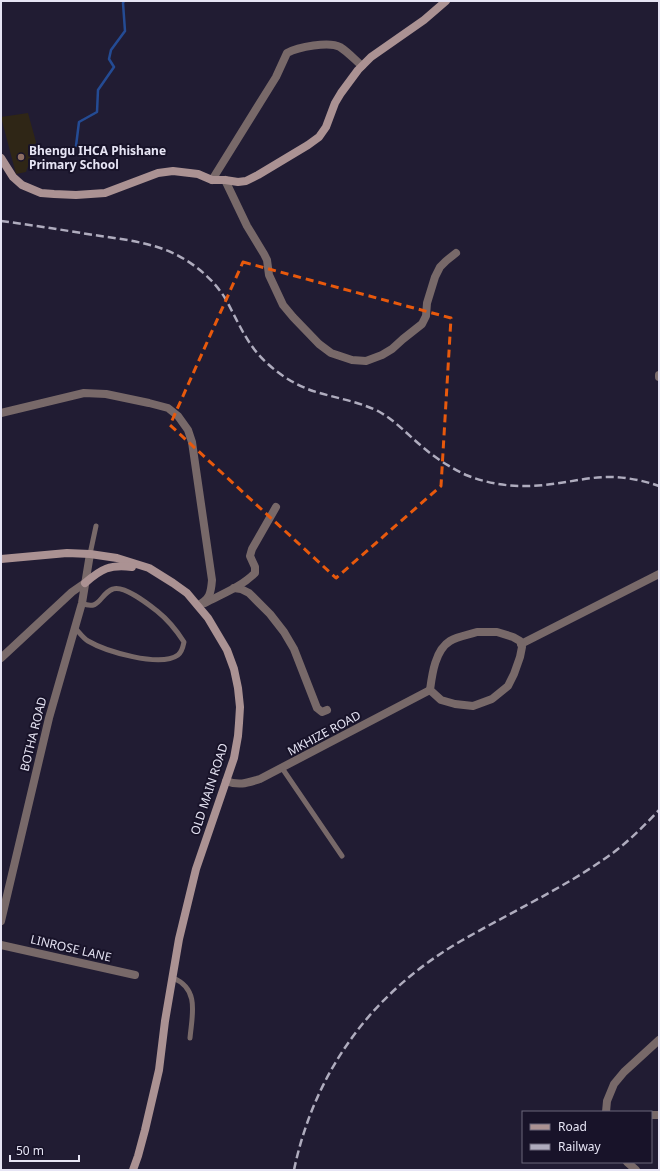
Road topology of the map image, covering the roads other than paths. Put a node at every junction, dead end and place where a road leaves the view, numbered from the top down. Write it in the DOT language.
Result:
graph roads {
  1 [pos="446,1"];
  2 [pos="362,66"];
  3 [pos="1,158"];
  4 [pos="212,180"];
  5 [pos="225,180"];
  6 [pos="456,253"];
  7 [pos="1,413"];
  8 [pos="276,507"];
  9 [pos="96,526"];
  10 [pos="90,554"];
  11 [pos="1,559"];
  12 [pos="149,568"];
  13 [pos="659,574"];
  14 [pos="85,583"];
  15 [pos="234,588"];
  16 [pos="82,603"];
  17 [pos="198,606"];
  18 [pos="75,628"];
  19 [pos="521,644"];
  20 [pos="1,658"];
  21 [pos="430,690"];
  22 [pos="327,710"];
  23 [pos="282,768"];
  24 [pos="226,781"];
  25 [pos="342,856"];
  26 [pos="1,921"];
  27 [pos="1,945"];
  28 [pos="135,975"];
  29 [pos="173,978"];
  30 [pos="190,1038"];
  31 [pos="659,1040"];
  32 [pos="606,1111"];
  33 [pos="628,1163"];
  34 [pos="133,1170"];
  35 [pos="636,1170"];
  1 -- 2 [label="main road"];
  2 -- 4 [label="street"];
  2 -- 5 [label="main road"];
  3 -- 4 [label="main road"];
  4 -- 5 [label="main road"];
  5 -- 6 [label="street"];
  7 -- 17 [label="street"];
  8 -- 15 [label="street"];
  9 -- 10 [label="lane"];
  10 -- 11 [label="main road, OLD MAIN ROAD"];
  10 -- 12 [label="main road, OLD MAIN ROAD"];
  10 -- 14 [label="street, BOTHA ROAD"];
  12 -- 14 [label="main road"];
  12 -- 17 [label="main road, OLD MAIN ROAD"];
  13 -- 19 [label="street"];
  14 -- 16 [label="street, BOTHA ROAD"];
  14 -- 20 [label="street"];
  15 -- 17 [label="street"];
  15 -- 22 [label="street"];
  16 -- 18 [label="street, BOTHA ROAD"];
  16 -- 18 [label="lane"];
  17 -- 24 [label="main road, OLD MAIN ROAD"];
  18 -- 26 [label="street, BOTHA ROAD"];
  19 -- 21 [label="street"];
  19 -- 21 [label="street"];
  21 -- 23 [label="street, MKHIZE ROAD"];
  23 -- 24 [label="street, MKHIZE ROAD"];
  23 -- 25 [label="lane"];
  24 -- 29 [label="main road, OLD MAIN ROAD"];
  27 -- 28 [label="street, LINROSE LANE"];
  29 -- 30 [label="lane"];
  29 -- 34 [label="main road, OLD MAIN ROAD"];
  31 -- 32 [label="street"];
  33 -- 35 [label="street"];
}
